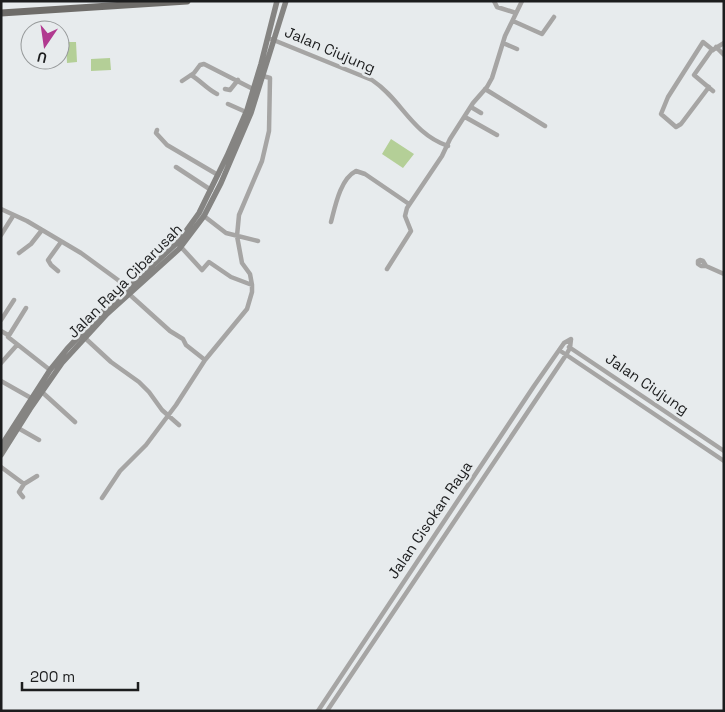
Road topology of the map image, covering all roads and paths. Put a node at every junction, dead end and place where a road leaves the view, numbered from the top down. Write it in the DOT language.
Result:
graph roads {
  1 [pos="187,1"];
  2 [pos="277,1"];
  3 [pos="286,1"];
  4 [pos="494,1"];
  5 [pos="522,1"];
  6 [pos="1,13"];
  7 [pos="516,14"];
  8 [pos="554,17"];
  9 [pos="513,21"];
  10 [pos="268,37"];
  11 [pos="274,40"];
  12 [pos="503,43"];
  13 [pos="724,43"];
  14 [pos="714,48"];
  15 [pos="517,49"];
  16 [pos="724,55"];
  17 [pos="191,75"];
  18 [pos="264,76"];
  19 [pos="238,80"];
  20 [pos="182,81"];
  21 [pos="226,89"];
  22 [pos="254,89"];
  23 [pos="485,89"];
  24 [pos="217,94"];
  25 [pos="228,104"];
  26 [pos="471,107"];
  27 [pos="246,112"];
  28 [pos="481,113"];
  29 [pos="465,116"];
  30 [pos="544,126"];
  31 [pos="156,130"];
  32 [pos="496,135"];
  33 [pos="448,146"];
  34 [pos="176,167"];
  35 [pos="218,175"];
  36 [pos="211,190"];
  37 [pos="409,204"];
  38 [pos="1,210"];
  39 [pos="13,216"];
  40 [pos="200,219"];
  41 [pos="331,222"];
  42 [pos="42,230"];
  43 [pos="1,235"];
  44 [pos="237,236"];
  45 [pos="184,240"];
  46 [pos="258,241"];
  47 [pos="61,242"];
  48 [pos="181,247"];
  49 [pos="20,253"];
  50 [pos="706,266"];
  51 [pos="387,269"];
  52 [pos="58,271"];
  53 [pos="724,274"];
  54 [pos="252,285"];
  55 [pos="128,291"];
  56 [pos="14,300"];
  57 [pos="26,308"];
  58 [pos="1,320"];
  59 [pos="1,331"];
  60 [pos="8,335"];
  61 [pos="85,338"];
  62 [pos="564,343"];
  63 [pos="17,345"];
  64 [pos="570,348"];
  65 [pos="559,350"];
  66 [pos="566,355"];
  67 [pos="205,360"];
  68 [pos="1,362"];
  69 [pos="50,370"];
  70 [pos="1,381"];
  71 [pos="40,392"];
  72 [pos="31,398"];
  73 [pos="168,416"];
  74 [pos="75,422"];
  75 [pos="179,425"];
  76 [pos="18,428"];
  77 [pos="39,440"];
  78 [pos="1,446"];
  79 [pos="724,450"];
  80 [pos="1,455"];
  81 [pos="724,461"];
  82 [pos="1,467"];
  83 [pos="37,476"];
  84 [pos="24,484"];
  85 [pos="23,496"];
  86 [pos="102,498"];
  87 [pos="318,711"];
  88 [pos="327,711"];
  1 -- 6 [label="main road"];
  2 -- 10 [label="street, Jalan Raya Cibarusah"];
  3 -- 11 [label="street, Jalan Raya Cibarusah"];
  4 -- 7 [label="street"];
  5 -- 7 [label="street"];
  7 -- 9 [label="street"];
  8 -- 9 [label="street"];
  9 -- 12 [label="street"];
  10 -- 11 [label="street, Jalan Ciujung"];
  10 -- 22 [label="street, Jalan Raya Cibarusah"];
  11 -- 18 [label="street, Jalan Raya Cibarusah"];
  11 -- 33 [label="street, Jalan Ciujung"];
  12 -- 15 [label="street"];
  12 -- 23 [label="street"];
  13 -- 14 [label="street"];
  14 -- 14 [label="street"];
  14 -- 16 [label="street"];
  17 -- 19 [label="street"];
  17 -- 20 [label="street"];
  17 -- 24 [label="street"];
  18 -- 40 [label="street, Jalan Raya Cibarusah"];
  18 -- 44 [label="street"];
  19 -- 21 [label="street"];
  19 -- 22 [label="street"];
  22 -- 27 [label="street, Jalan Raya Cibarusah"];
  23 -- 26 [label="street"];
  23 -- 30 [label="street"];
  25 -- 27 [label="street"];
  26 -- 28 [label="street"];
  26 -- 29 [label="street"];
  27 -- 35 [label="street, Jalan Raya Cibarusah"];
  29 -- 32 [label="street"];
  29 -- 33 [label="street"];
  31 -- 35 [label="street"];
  33 -- 37 [label="street"];
  34 -- 36 [label="street"];
  35 -- 36 [label="street, Jalan Raya Cibarusah"];
  36 -- 40 [label="street, Jalan Raya Cibarusah"];
  37 -- 41 [label="street"];
  37 -- 51 [label="street"];
  38 -- 39 [label="street"];
  39 -- 42 [label="street"];
  39 -- 43 [label="street"];
  40 -- 44 [label="street"];
  40 -- 45 [label="street, Jalan Raya Cibarusah"];
  42 -- 47 [label="street"];
  42 -- 49 [label="street"];
  44 -- 46 [label="street"];
  44 -- 54 [label="street"];
  45 -- 48 [label="street, Jalan Raya Cibarusah"];
  45 -- 55 [label="street, Jalan Raya Cibarusah"];
  47 -- 52 [label="street"];
  47 -- 55 [label="street"];
  48 -- 54 [label="street"];
  48 -- 55 [label="street, Jalan Raya Cibarusah"];
  50 -- 53 [label="street"];
  54 -- 67 [label="street"];
  55 -- 61 [label="street, Jalan Raya Cibarusah"];
  55 -- 67 [label="street"];
  55 -- 69 [label="street, Jalan Raya Cibarusah"];
  56 -- 58 [label="street"];
  57 -- 60 [label="street"];
  59 -- 60 [label="street"];
  60 -- 63 [label="street"];
  61 -- 71 [label="street, Jalan Raya Cibarusah"];
  61 -- 73 [label="street"];
  62 -- 64 [label="street, Jalan Ciujung"];
  62 -- 64 [label="street"];
  62 -- 65 [label="street, Jalan Cisokan Raya"];
  63 -- 68 [label="street"];
  63 -- 69 [label="street"];
  64 -- 66 [label="street, Jalan Cisokan Raya"];
  64 -- 79 [label="street, Jalan Ciujung"];
  65 -- 66 [label="street"];
  65 -- 87 [label="street, Jalan Cisokan Raya"];
  66 -- 81 [label="street"];
  66 -- 88 [label="street, Jalan Cisokan Raya"];
  67 -- 73 [label="street"];
  69 -- 71 [label="street, Jalan Raya Cibarusah"];
  70 -- 72 [label="street"];
  71 -- 72 [label="street, Jalan Raya Cibarusah"];
  71 -- 74 [label="street"];
  71 -- 76 [label="street, Jalan Raya Cibarusah"];
  72 -- 78 [label="street, Jalan Raya Cibarusah"];
  73 -- 75 [label="street"];
  73 -- 86 [label="street"];
  76 -- 77 [label="street"];
  76 -- 80 [label="street, Jalan Raya Cibarusah"];
  82 -- 84 [label="street"];
  83 -- 84 [label="street"];
  84 -- 85 [label="street"];
}
